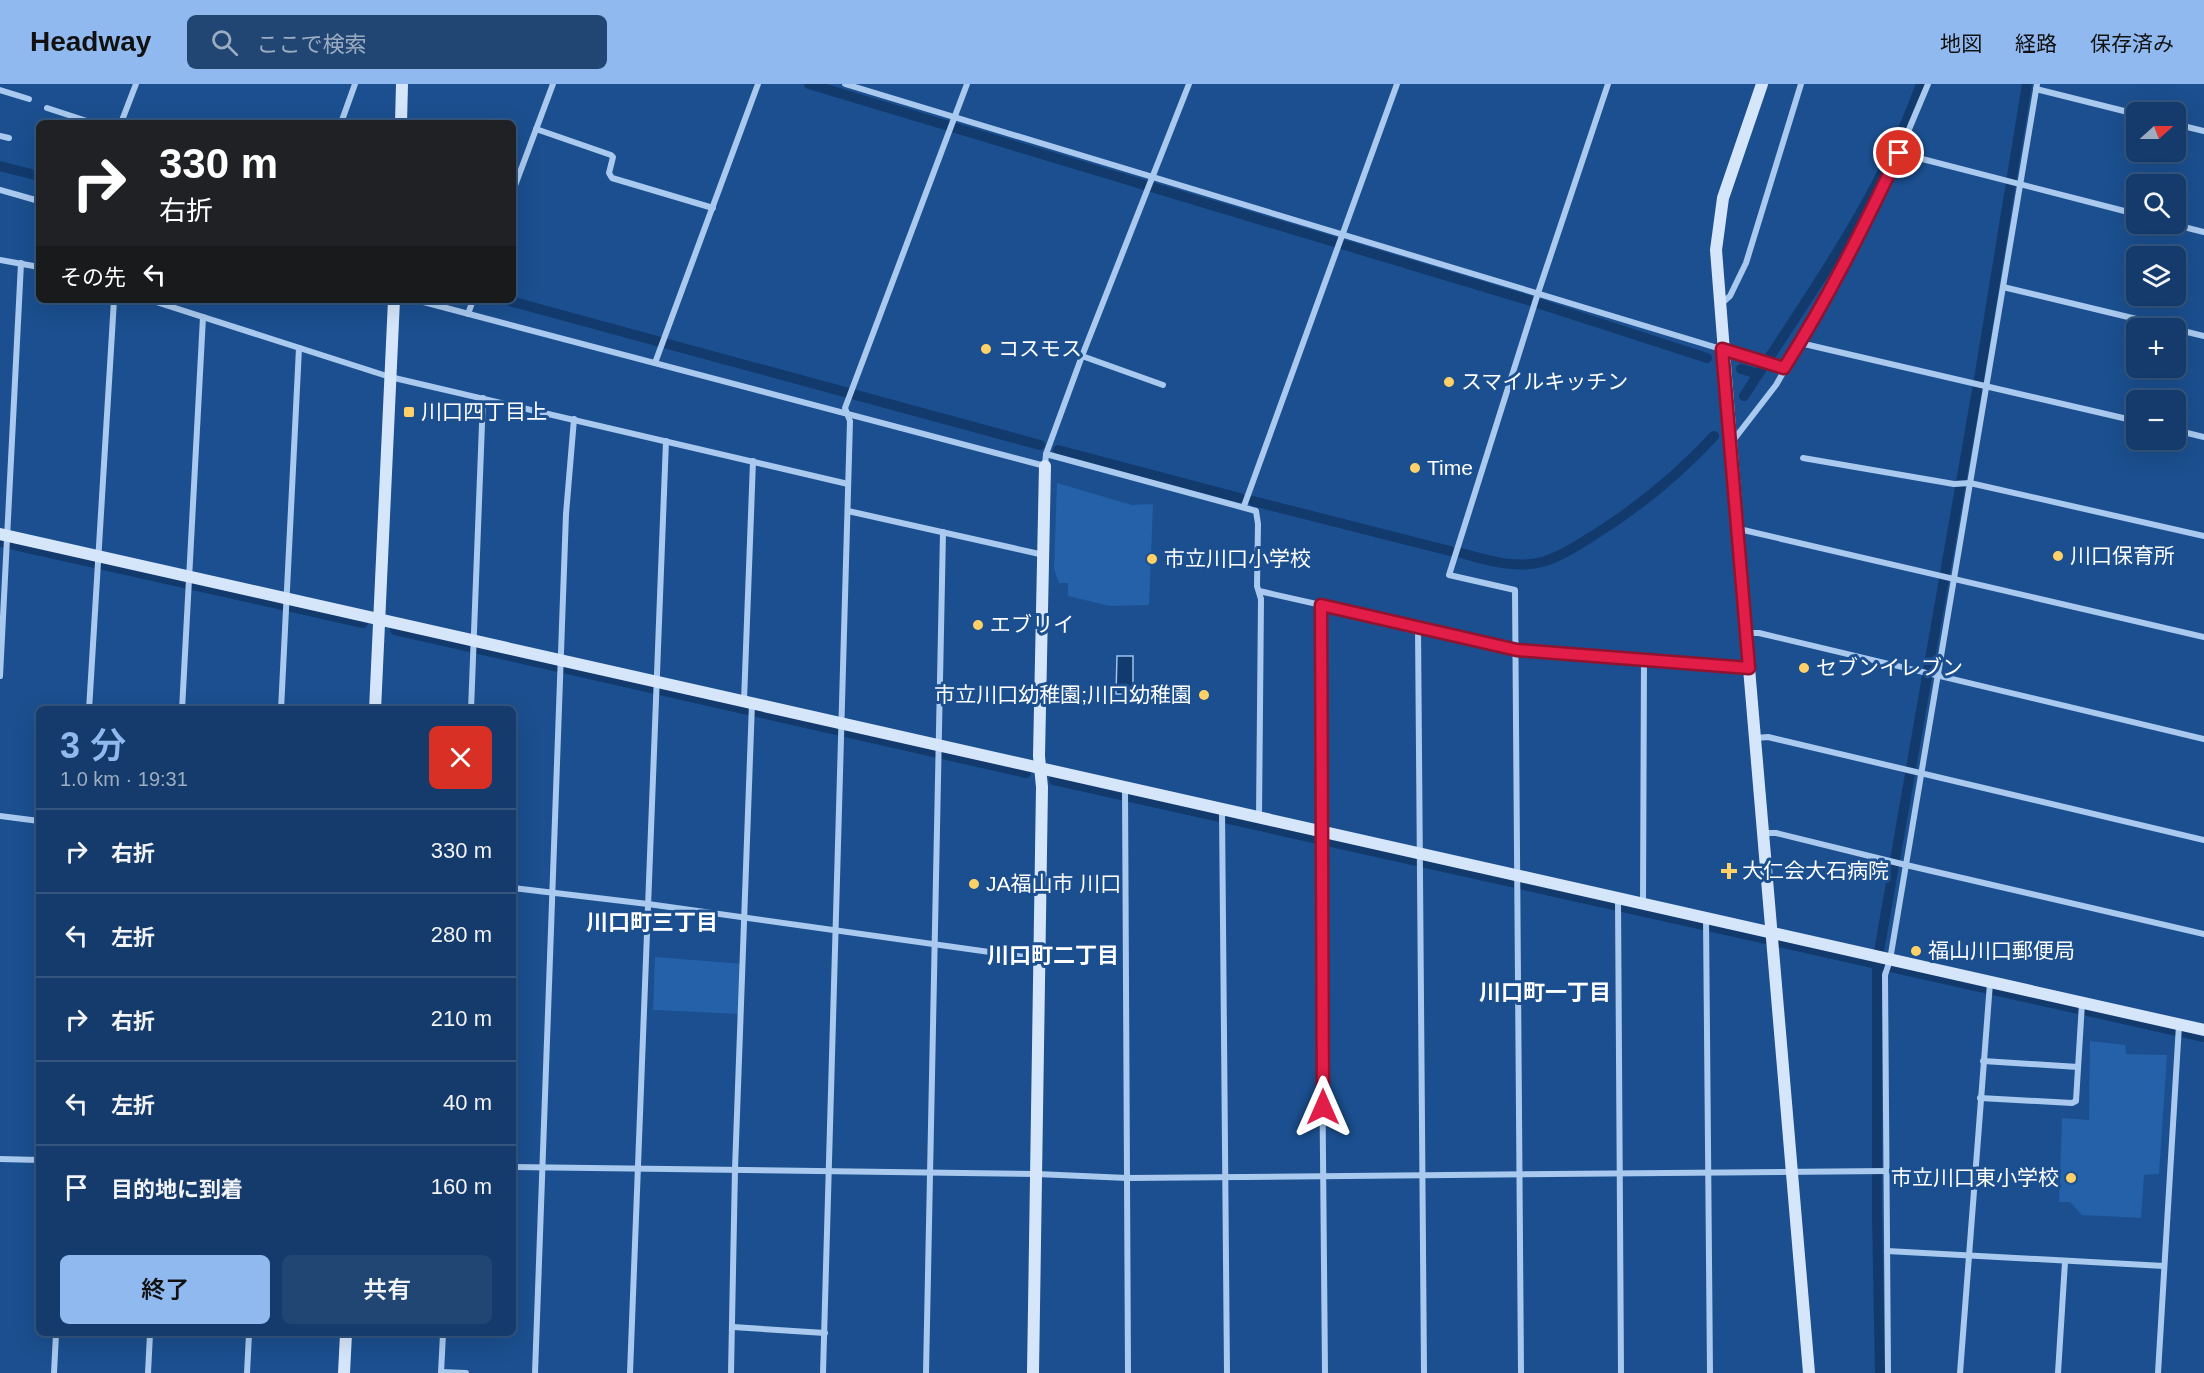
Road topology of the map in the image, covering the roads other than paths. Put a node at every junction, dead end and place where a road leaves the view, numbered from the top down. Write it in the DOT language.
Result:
graph roads {
  1 [pos="136,84"];
  2 [pos="355,84"];
  3 [pos="402,84"];
  4 [pos="553,84"];
  5 [pos="758,84"];
  6 [pos="845,84"];
  7 [pos="967,84"];
  8 [pos="1189,84"];
  9 [pos="1397,84"];
  10 [pos="1608,84"];
  11 [pos="1762,84"];
  12 [pos="1801,84"];
  13 [pos="1928,84"];
  14 [pos="2037,86"];
  15 [pos="0,90"];
  16 [pos="29,99"];
  17 [pos="46,108"];
  18 [pos="2126,111"];
  19 [pos="84,120"];
  20 [pos="121,120"];
  21 [pos="342,120"];
  22 [pos="401,120"];
  23 [pos="954,120"];
  24 [pos="2186,127"];
  25 [pos="536,129"];
  26 [pos="2204,131"];
  27 [pos="0,136"];
  28 [pos="9,138"];
  29 [pos="1899,153"];
  30 [pos="1152,179"];
  31 [pos="516,183"];
  32 [pos="2019,184"];
  33 [pos="0,190"];
  34 [pos="36,200"];
  35 [pos="713,208"];
  36 [pos="2126,211"];
  37 [pos="2186,228"];
  38 [pos="2204,232"];
  39 [pos="1342,236"];
  40 [pos="0,260"];
  41 [pos="21,263"];
  42 [pos="36,266"];
  43 [pos="2003,287"];
  44 [pos="1536,299"];
  45 [pos="114,303"];
  46 [pos="159,303"];
  47 [pos="394,303"];
  48 [pos="427,303"];
  49 [pos="472,303"];
  50 [pos="1719,304"];
  51 [pos="468,314"];
  52 [pos="203,317"];
  53 [pos="2129,318"];
  54 [pos="2186,332"];
  55 [pos="2204,336"];
  56 [pos="1800,343"];
  57 [pos="299,348"];
  58 [pos="1722,349"];
  59 [pos="1082,356"];
  60 [pos="655,363"];
  61 [pos="1784,368"];
  62 [pos="390,377"];
  63 [pos="1163,385"];
  64 [pos="1984,386"];
  65 [pos="483,398"];
  66 [pos="848,414"];
  67 [pos="574,419"];
  68 [pos="2126,419"];
  69 [pos="2186,433"];
  70 [pos="2204,437"];
  71 [pos="666,441"];
  72 [pos="1732,442"];
  73 [pos="1803,458"];
  74 [pos="1046,460"];
  75 [pos="753,461"];
  76 [pos="1968,483"];
  77 [pos="848,484"];
  78 [pos="1244,506"];
  79 [pos="848,511"];
  80 [pos="1738,529"];
  81 [pos="943,532"];
  82 [pos="4,535"];
  83 [pos="2204,536"];
  84 [pos="1044,555"];
  85 [pos="98,556"];
  86 [pos="190,576"];
  87 [pos="1953,577"];
  88 [pos="1259,591"];
  89 [pos="286,598"];
  90 [pos="1321,605"];
  91 [pos="380,619"];
  92 [pos="1418,627"];
  93 [pos="1746,633"];
  94 [pos="2204,637"];
  95 [pos="474,640"];
  96 [pos="1517,650"];
  97 [pos="561,659"];
  98 [pos="1644,659"];
  99 [pos="1749,668"];
  100 [pos="1936,675"];
  101 [pos="0,676"];
  102 [pos="657,681"];
  103 [pos="748,702"];
  104 [pos="89,706"];
  105 [pos="182,706"];
  106 [pos="281,706"];
  107 [pos="375,706"];
  108 [pos="471,706"];
  109 [pos="841,722"];
  110 [pos="1756,738"];
  111 [pos="2204,739"];
  112 [pos="939,745"];
  113 [pos="1040,768"];
  114 [pos="1920,773"];
  115 [pos="1125,787"];
  116 [pos="1222,810"];
  117 [pos="0,816"];
  118 [pos="1259,818"];
  119 [pos="36,821"];
  120 [pos="1320,831"];
  121 [pos="1764,833"];
  122 [pos="2204,840"];
  123 [pos="1420,854"];
  124 [pos="1904,865"];
  125 [pos="1519,876"];
  126 [pos="516,888"];
  127 [pos="553,894"];
  128 [pos="1618,899"];
  129 [pos="648,904"];
  130 [pos="1643,905"];
  131 [pos="743,917"];
  132 [pos="1706,918"];
  133 [pos="834,931"];
  134 [pos="1772,933"];
  135 [pos="2204,934"];
  136 [pos="935,943"];
  137 [pos="1884,958"];
  138 [pos="1039,959"];
  139 [pos="1989,982"];
  140 [pos="2082,1003"];
  141 [pos="2180,1024"];
  142 [pos="2204,1030"];
  143 [pos="1983,1061"];
  144 [pos="2078,1067"];
  145 [pos="1980,1098"];
  146 [pos="0,1159"];
  147 [pos="36,1161"];
  148 [pos="516,1167"];
  149 [pos="543,1168"];
  150 [pos="638,1169"];
  151 [pos="735,1170"];
  152 [pos="829,1171"];
  153 [pos="1887,1171"];
  154 [pos="1794,1172"];
  155 [pos="930,1173"];
  156 [pos="1708,1173"];
  157 [pos="1037,1174"];
  158 [pos="1521,1174"];
  159 [pos="1619,1174"];
  160 [pos="1225,1176"];
  161 [pos="1323,1176"];
  162 [pos="1423,1176"];
  163 [pos="1127,1178"];
  164 [pos="1887,1251"];
  165 [pos="1968,1256"];
  166 [pos="2065,1262"];
  167 [pos="2164,1266"];
  168 [pos="733,1327"];
  169 [pos="825,1333"];
  170 [pos="56,1336"];
  171 [pos="150,1336"];
  172 [pos="249,1336"];
  173 [pos="346,1336"];
  174 [pos="443,1336"];
  175 [pos="54,1373"];
  176 [pos="148,1373"];
  177 [pos="247,1373"];
  178 [pos="344,1373"];
  179 [pos="441,1373"];
  180 [pos="466,1373"];
  181 [pos="535,1373"];
  182 [pos="630,1373"];
  183 [pos="731,1373"];
  184 [pos="824,1373"];
  185 [pos="926,1373"];
  186 [pos="1033,1373"];
  187 [pos="1128,1373"];
  188 [pos="1227,1373"];
  189 [pos="1325,1373"];
  190 [pos="1424,1373"];
  191 [pos="1521,1373"];
  192 [pos="1621,1373"];
  193 [pos="1710,1373"];
  194 [pos="1809,1373"];
  195 [pos="1888,1373"];
  196 [pos="1960,1373"];
  197 [pos="2058,1373"];
  198 [pos="2158,1373"];
  1 -- 20 [label="street"];
  2 -- 21 [label="street"];
  3 -- 22 [label="street"];
  4 -- 25 [label="street"];
  5 -- 35 [label="street"];
  6 -- 23 [label="street"];
  7 -- 23 [label="street"];
  8 -- 30 [label="street"];
  9 -- 39 [label="street"];
  10 -- 44 [label="street"];
  11 -- 50 [label="street"];
  12 -- 50 [label="street"];
  13 -- 29 [label="street"];
  14 -- 18 [label="street"];
  14 -- 32 [label="street"];
  15 -- 16 [label="street"];
  17 -- 19 [label="street"];
  23 -- 30 [label="street"];
  23 -- 66 [label="street"];
  24 -- 26 [label="street"];
  25 -- 31 [label="street"];
  25 -- 35 [label="street"];
  27 -- 28 [label="street"];
  29 -- 32 [label="street"];
  29 -- 56 [label="street"];
  30 -- 39 [label="street"];
  30 -- 59 [label="street"];
  32 -- 36 [label="street"];
  32 -- 43 [label="street"];
  33 -- 34 [label="street"];
  35 -- 60 [label="street"];
  37 -- 38 [label="street"];
  39 -- 44 [label="street"];
  39 -- 78 [label="street"];
  40 -- 41 [label="street"];
  41 -- 42 [label="street"];
  41 -- 82 [label="street"];
  43 -- 53 [label="street"];
  43 -- 64 [label="street"];
  44 -- 58 [label="street"];
  44 -- 96 [label="street"];
  45 -- 85 [label="street"];
  46 -- 52 [label="street"];
  47 -- 62 [label="street"];
  48 -- 51 [label="street"];
  49 -- 51 [label="street"];
  50 -- 58 [label="street"];
  51 -- 60 [label="street"];
  52 -- 57 [label="street"];
  52 -- 86 [label="street"];
  54 -- 55 [label="street"];
  56 -- 61 [label="street"];
  56 -- 64 [label="street"];
  57 -- 62 [label="street"];
  57 -- 89 [label="street"];
  58 -- 61 [label="street"];
  58 -- 72 [label="street"];
  59 -- 63 [label="street"];
  59 -- 74 [label="street"];
  60 -- 66 [label="street"];
  61 -- 72 [label="street"];
  62 -- 65 [label="street"];
  62 -- 91 [label="street"];
  64 -- 68 [label="street"];
  64 -- 76 [label="street"];
  65 -- 67 [label="street"];
  65 -- 95 [label="street"];
  66 -- 74 [label="street"];
  66 -- 77 [label="street"];
  67 -- 71 [label="street"];
  67 -- 97 [label="street"];
  69 -- 70 [label="street"];
  71 -- 75 [label="street"];
  71 -- 102 [label="street"];
  72 -- 80 [label="street"];
  73 -- 76 [label="street"];
  74 -- 78 [label="street"];
  74 -- 84 [label="street"];
  75 -- 77 [label="street"];
  75 -- 103 [label="street"];
  76 -- 83 [label="street"];
  76 -- 87 [label="street"];
  77 -- 79 [label="street"];
  78 -- 88 [label="street"];
  79 -- 81 [label="street"];
  79 -- 109 [label="street"];
  80 -- 87 [label="street"];
  80 -- 93 [label="street"];
  81 -- 84 [label="street"];
  81 -- 112 [label="street"];
  82 -- 85 [label="street"];
  82 -- 101 [label="street"];
  84 -- 113 [label="street"];
  85 -- 86 [label="street"];
  85 -- 104 [label="street"];
  86 -- 89 [label="street"];
  86 -- 105 [label="street"];
  87 -- 94 [label="street"];
  87 -- 100 [label="street"];
  88 -- 90 [label="street"];
  88 -- 118 [label="street"];
  89 -- 91 [label="street"];
  89 -- 106 [label="street"];
  90 -- 92 [label="street"];
  90 -- 120 [label="street"];
  91 -- 95 [label="street"];
  91 -- 107 [label="street"];
  92 -- 96 [label="street"];
  92 -- 123 [label="street"];
  93 -- 99 [label="street"];
  93 -- 100 [label="street"];
  95 -- 97 [label="street"];
  95 -- 108 [label="street"];
  96 -- 98 [label="street"];
  96 -- 125 [label="street"];
  97 -- 102 [label="street"];
  97 -- 127 [label="street"];
  98 -- 99 [label="street"];
  98 -- 130 [label="street"];
  99 -- 110 [label="street"];
  100 -- 111 [label="street"];
  100 -- 114 [label="street"];
  102 -- 103 [label="street"];
  102 -- 129 [label="street"];
  103 -- 109 [label="street"];
  103 -- 131 [label="street"];
  109 -- 112 [label="street"];
  109 -- 133 [label="street"];
  110 -- 114 [label="street"];
  110 -- 121 [label="street"];
  112 -- 113 [label="street"];
  112 -- 136 [label="street"];
  113 -- 115 [label="street"];
  113 -- 138 [label="street"];
  114 -- 122 [label="street"];
  114 -- 124 [label="street"];
  115 -- 116 [label="street"];
  115 -- 163 [label="street"];
  116 -- 118 [label="street"];
  116 -- 160 [label="street"];
  117 -- 119 [label="street"];
  118 -- 120 [label="street"];
  120 -- 123 [label="street"];
  120 -- 161 [label="street"];
  121 -- 124 [label="street"];
  121 -- 134 [label="street"];
  123 -- 125 [label="street"];
  123 -- 162 [label="street"];
  124 -- 135 [label="street"];
  124 -- 137 [label="street"];
  125 -- 128 [label="street"];
  125 -- 158 [label="street"];
  126 -- 127 [label="street"];
  127 -- 129 [label="street"];
  127 -- 149 [label="street"];
  128 -- 130 [label="street"];
  128 -- 159 [label="street"];
  129 -- 131 [label="street"];
  129 -- 150 [label="street"];
  130 -- 132 [label="street"];
  131 -- 133 [label="street"];
  131 -- 151 [label="street"];
  132 -- 134 [label="street"];
  132 -- 156 [label="street"];
  133 -- 136 [label="street"];
  133 -- 152 [label="street"];
  134 -- 137 [label="street"];
  134 -- 154 [label="street"];
  136 -- 138 [label="street"];
  136 -- 155 [label="street"];
  137 -- 139 [label="street"];
  137 -- 153 [label="street"];
  138 -- 157 [label="street"];
  139 -- 140 [label="street"];
  139 -- 143 [label="street"];
  140 -- 141 [label="street"];
  140 -- 144 [label="street"];
  141 -- 142 [label="street"];
  141 -- 167 [label="street"];
  143 -- 144 [label="street"];
  143 -- 145 [label="street"];
  144 -- 145 [label="street"];
  145 -- 165 [label="street"];
  146 -- 147 [label="street"];
  148 -- 149 [label="street"];
  149 -- 150 [label="street"];
  149 -- 181 [label="street"];
  150 -- 151 [label="street"];
  150 -- 182 [label="street"];
  151 -- 152 [label="street"];
  151 -- 168 [label="street"];
  152 -- 155 [label="street"];
  152 -- 169 [label="street"];
  153 -- 154 [label="street"];
  153 -- 164 [label="street"];
  154 -- 156 [label="street"];
  154 -- 194 [label="street"];
  155 -- 157 [label="street"];
  155 -- 185 [label="street"];
  156 -- 159 [label="street"];
  156 -- 193 [label="street"];
  157 -- 163 [label="street"];
  157 -- 186 [label="street"];
  158 -- 159 [label="street"];
  158 -- 162 [label="street"];
  158 -- 191 [label="street"];
  159 -- 192 [label="street"];
  160 -- 161 [label="street"];
  160 -- 163 [label="street"];
  160 -- 188 [label="street"];
  161 -- 162 [label="street"];
  161 -- 189 [label="street"];
  162 -- 190 [label="street"];
  163 -- 187 [label="street"];
  164 -- 165 [label="street"];
  164 -- 195 [label="street"];
  165 -- 166 [label="street"];
  165 -- 196 [label="street"];
  166 -- 167 [label="street"];
  166 -- 197 [label="street"];
  167 -- 198 [label="street"];
  168 -- 169 [label="street"];
  168 -- 183 [label="street"];
  169 -- 184 [label="street"];
  170 -- 175 [label="street"];
  171 -- 176 [label="street"];
  172 -- 177 [label="street"];
  173 -- 178 [label="street"];
  174 -- 179 [label="street"];
  179 -- 180 [label="street"];
}
